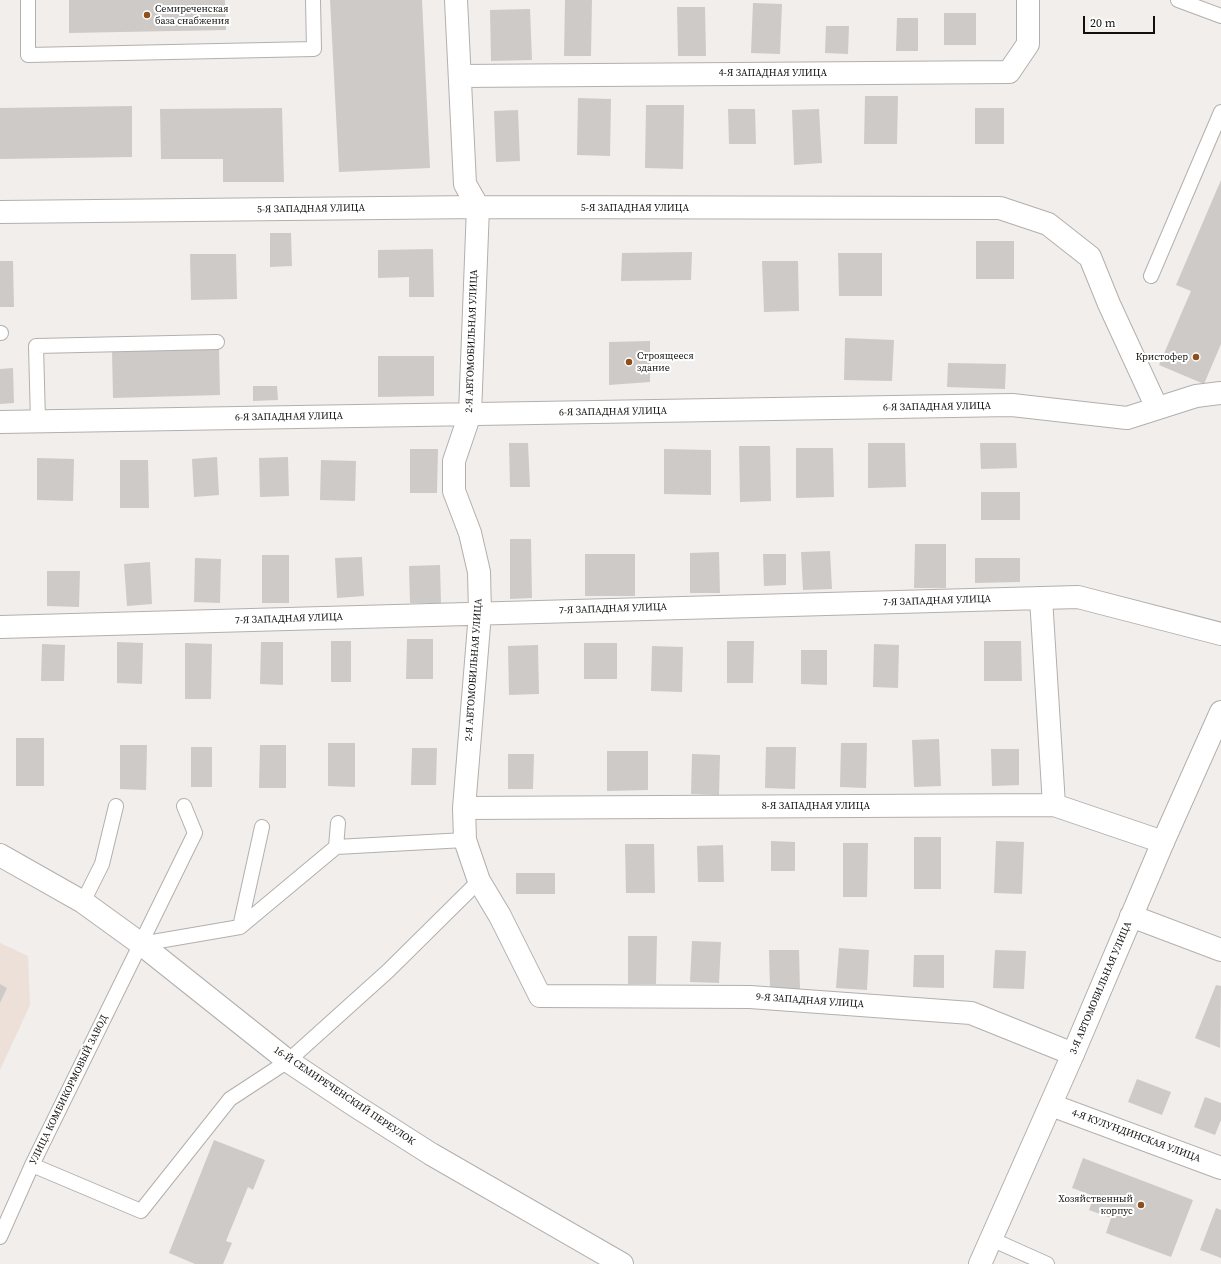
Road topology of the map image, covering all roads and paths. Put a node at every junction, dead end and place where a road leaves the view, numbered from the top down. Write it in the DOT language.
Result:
graph roads {
  1 [pos="28,0"];
  2 [pos="312,0"];
  3 [pos="456,0"];
  4 [pos="1028,0"];
  5 [pos="1178,0"];
  6 [pos="1194,3"];
  7 [pos="1221,16"];
  8 [pos="460,76"];
  9 [pos="1221,112"];
  10 [pos="478,207"];
  11 [pos="0,212"];
  12 [pos="1151,276"];
  13 [pos="217,342"];
  14 [pos="1221,393"];
  15 [pos="1157,408"];
  16 [pos="470,414"];
  17 [pos="38,421"];
  18 [pos="0,422"];
  19 [pos="1041,598"];
  20 [pos="480,613"];
  21 [pos="0,627"];
  22 [pos="1221,634"];
  23 [pos="1221,712"];
  24 [pos="1215,744"];
  25 [pos="1054,804"];
  26 [pos="116,806"];
  27 [pos="184,806"];
  28 [pos="464,808"];
  29 [pos="338,823"];
  30 [pos="262,827"];
  31 [pos="465,840"];
  32 [pos="1163,842"];
  33 [pos="336,847"];
  34 [pos="0,855"];
  35 [pos="479,881"];
  36 [pos="83,902"];
  37 [pos="1131,916"];
  38 [pos="240,927"];
  39 [pos="141,944"];
  40 [pos="1221,950"];
  41 [pos="540,996"];
  42 [pos="1073,1054"];
  43 [pos="288,1061"];
  44 [pos="1050,1105"];
  45 [pos="32,1165"];
  46 [pos="1221,1168"];
  47 [pos="0,1237"];
  48 [pos="991,1239"];
  49 [pos="622,1264"];
  50 [pos="980,1264"];
  51 [pos="1048,1264"];
  1 -- 2 [label="lane"];
  3 -- 8 [label="street"];
  4 -- 8 [label="street, 4-Я ЗАПАДНАЯ УЛИЦА"];
  5 -- 6 [label="lane"];
  6 -- 7 [label="lane"];
  8 -- 10 [label="street"];
  9 -- 12 [label="lane"];
  10 -- 11 [label="street, 5-Я ЗАПАДНАЯ УЛИЦА"];
  10 -- 15 [label="street, 5-Я ЗАПАДНАЯ УЛИЦА"];
  10 -- 16 [label="street, 2-Я АВТОМОБИЛЬНАЯ УЛИЦА"];
  13 -- 17 [label="lane"];
  14 -- 15 [label="street, 6-Я ЗАПАДНАЯ УЛИЦА"];
  15 -- 16 [label="street, 6-Я ЗАПАДНАЯ УЛИЦА"];
  16 -- 17 [label="street, 6-Я ЗАПАДНАЯ УЛИЦА"];
  16 -- 20 [label="street, 2-Я АВТОМОБИЛЬНАЯ УЛИЦА"];
  17 -- 18 [label="street, 6-Я ЗАПАДНАЯ УЛИЦА"];
  19 -- 20 [label="street, 7-Я ЗАПАДНАЯ УЛИЦА"];
  19 -- 22 [label="street, 7-Я ЗАПАДНАЯ УЛИЦА"];
  19 -- 25 [label="street"];
  20 -- 21 [label="street, 7-Я ЗАПАДНАЯ УЛИЦА"];
  20 -- 28 [label="street, 2-Я АВТОМОБИЛЬНАЯ УЛИЦА"];
  23 -- 24 [label="street, 3-Я АВТОМОБИЛЬНАЯ УЛИЦА"];
  24 -- 32 [label="street, 3-Я АВТОМОБИЛЬНАЯ УЛИЦА"];
  25 -- 28 [label="street, 8-Я ЗАПАДНАЯ УЛИЦА"];
  25 -- 32 [label="street, 8-Я ЗАПАДНАЯ УЛИЦА"];
  26 -- 36 [label="lane"];
  27 -- 39 [label="lane, УЛИЦА КОМБИКОРМОВЫЙ ЗАВОД"];
  28 -- 31 [label="street, 2-Я АВТОМОБИЛЬНАЯ УЛИЦА"];
  29 -- 33 [label="lane"];
  30 -- 38 [label="lane"];
  31 -- 33 [label="lane"];
  31 -- 35 [label="street, 2-Я АВТОМОБИЛЬНАЯ УЛИЦА"];
  32 -- 37 [label="street, 3-Я АВТОМОБИЛЬНАЯ УЛИЦА"];
  33 -- 38 [label="lane"];
  34 -- 36 [label="street, 16-Й СЕМИРЕЧЕНСКИЙ ПЕРЕУЛОК"];
  35 -- 41 [label="street, 2-Я АВТОМОБИЛЬНАЯ УЛИЦА"];
  35 -- 43 [label="lane"];
  36 -- 39 [label="street, 16-Й СЕМИРЕЧЕНСКИЙ ПЕРЕУЛОК"];
  37 -- 40 [label="street"];
  37 -- 42 [label="street, 3-Я АВТОМОБИЛЬНАЯ УЛИЦА"];
  38 -- 39 [label="lane"];
  39 -- 43 [label="street, 16-Й СЕМИРЕЧЕНСКИЙ ПЕРЕУЛОК"];
  39 -- 45 [label="lane, УЛИЦА КОМБИКОРМОВЫЙ ЗАВОД"];
  41 -- 42 [label="street, 9-Я ЗАПАДНАЯ УЛИЦА"];
  42 -- 44 [label="street, 3-Я АВТОМОБИЛЬНАЯ УЛИЦА"];
  43 -- 45 [label="lane"];
  43 -- 49 [label="street, 16-Й СЕМИРЕЧЕНСКИЙ ПЕРЕУЛОК"];
  44 -- 46 [label="street, 4-Я КУЛУНДИНСКАЯ УЛИЦА"];
  44 -- 48 [label="street, 3-Я АВТОМОБИЛЬНАЯ УЛИЦА"];
  45 -- 47 [label="lane, УЛИЦА КОМБИКОРМОВЫЙ ЗАВОД"];
  48 -- 50 [label="street, 3-Я АВТОМОБИЛЬНАЯ УЛИЦА"];
  48 -- 51 [label="lane"];
}
